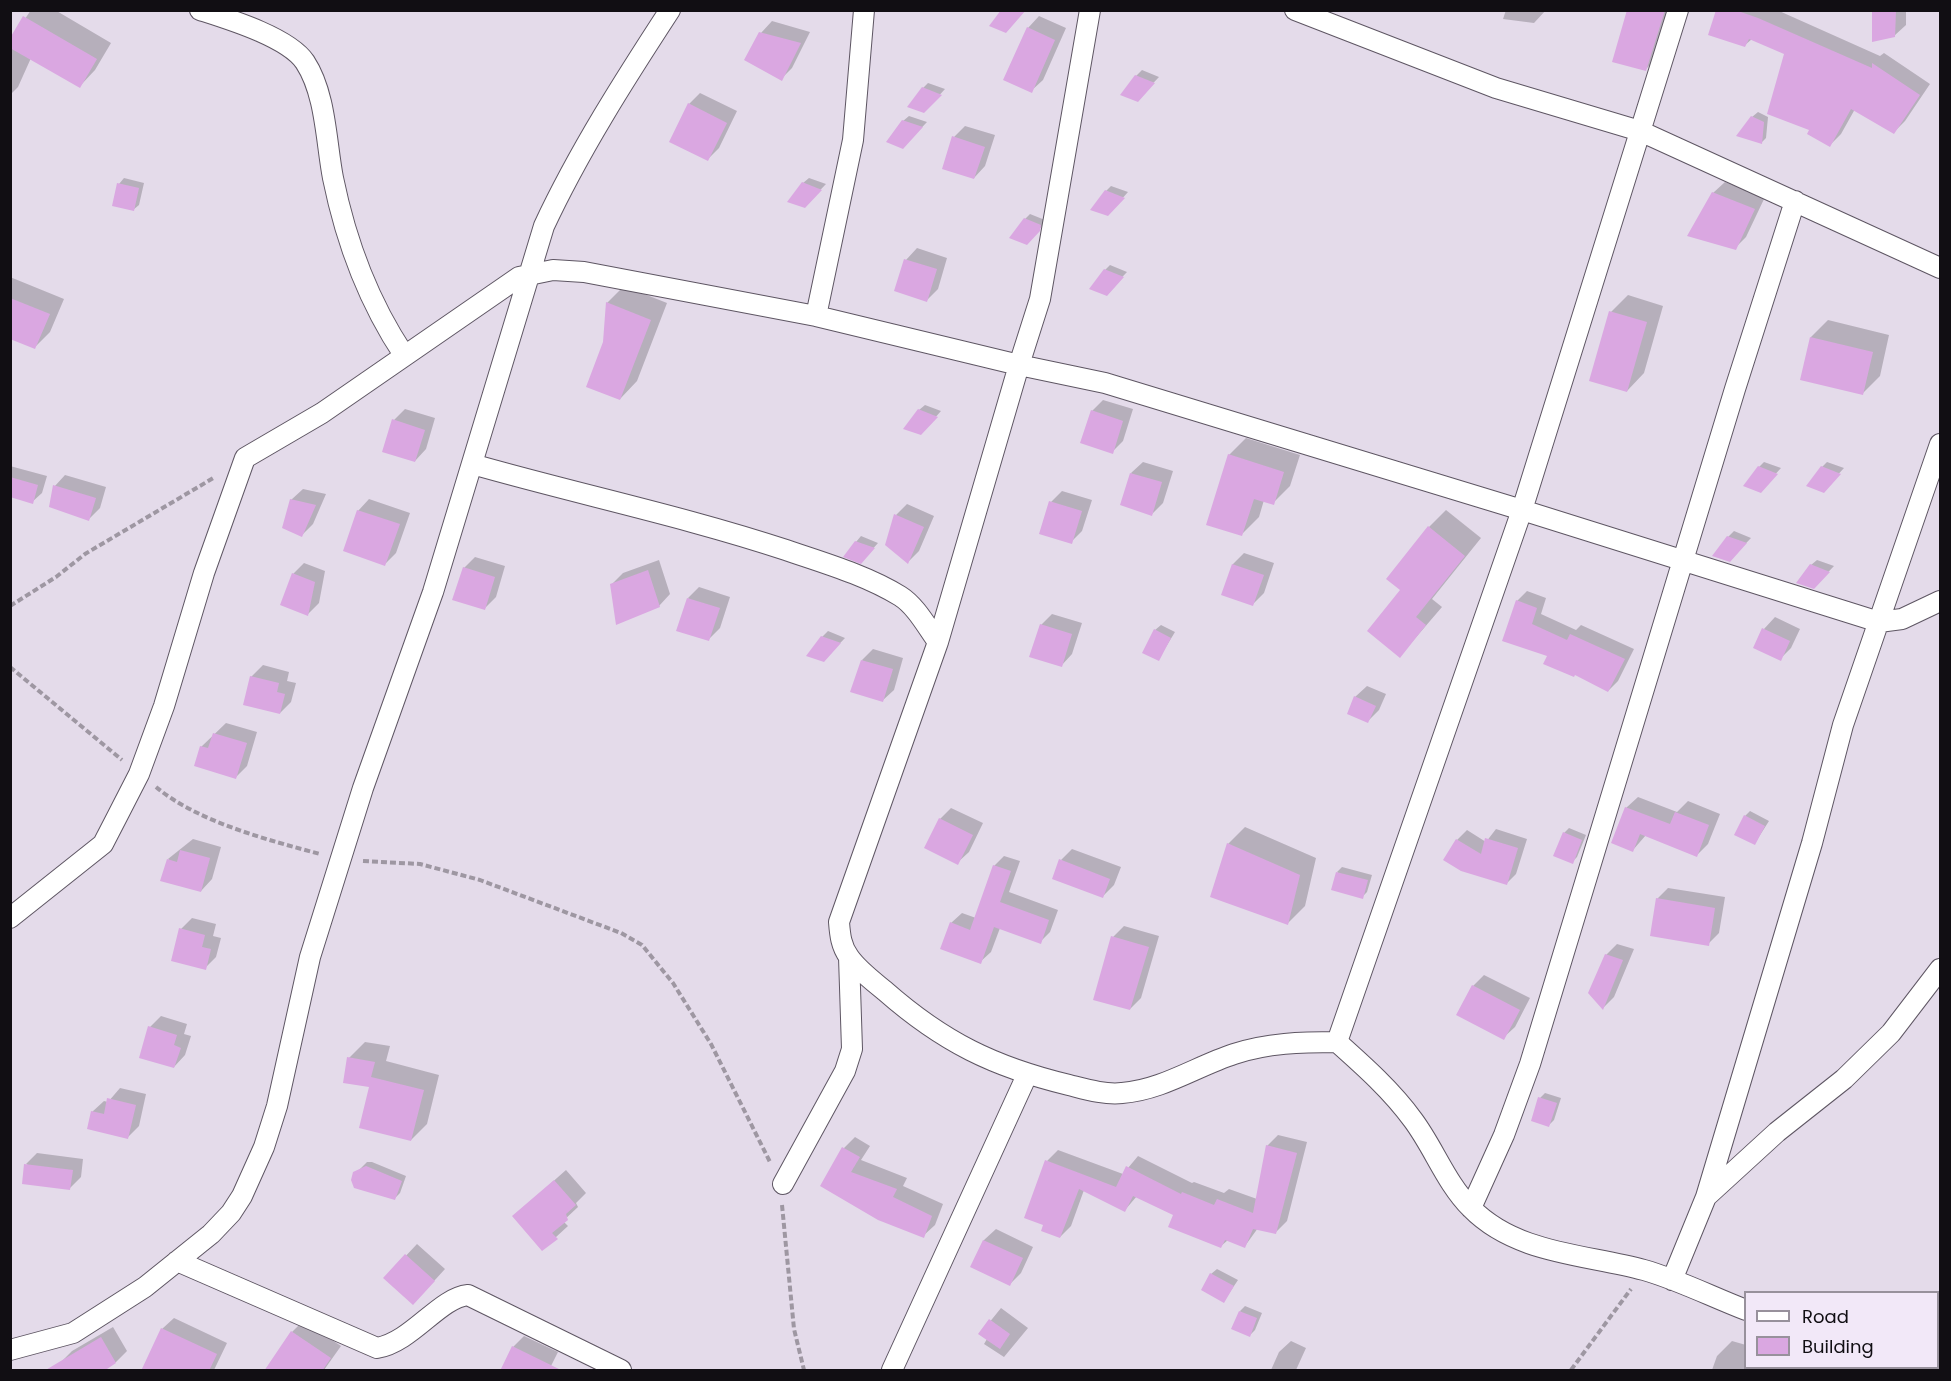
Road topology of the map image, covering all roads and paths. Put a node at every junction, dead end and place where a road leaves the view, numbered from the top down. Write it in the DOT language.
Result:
graph roads {
  1 [pos="200,10"];
  2 [pos="670,10"];
  3 [pos="864,10"];
  4 [pos="1090,10"];
  5 [pos="1295,10"];
  6 [pos="1678,10"];
  7 [pos="1640,131"];
  8 [pos="1795,201"];
  9 [pos="1941,268"];
  10 [pos="530,274"];
  11 [pos="816,316"];
  12 [pos="404,355"];
  13 [pos="1019,365"];
  14 [pos="1941,444"];
  15 [pos="245,458"];
  16 [pos="472,464"];
  17 [pos="1522,510"];
  18 [pos="1684,562"];
  19 [pos="1941,601"];
  20 [pos="10,606"];
  21 [pos="1879,622"];
  22 [pos="938,642"];
  23 [pos="10,667"];
  24 [pos="139,774"];
  25 [pos="339,860"];
  26 [pos="10,918"];
  27 [pos="849,957"];
  28 [pos="1941,969"];
  29 [pos="1337,1042"];
  30 [pos="1027,1075"];
  31 [pos="783,1184"];
  32 [pos="1706,1197"];
  33 [pos="1471,1208"];
  34 [pos="177,1261"];
  35 [pos="1645,1270"];
  36 [pos="1672,1280"];
  37 [pos="1744,1309"];
  38 [pos="10,1350"];
  39 [pos="621,1371"];
  40 [pos="804,1371"];
  41 [pos="892,1371"];
  42 [pos="1571,1371"];
  1 -- 12 [label="street"];
  2 -- 10 [label="street"];
  3 -- 11 [label="street"];
  4 -- 13 [label="street"];
  5 -- 7 [label="street"];
  6 -- 7 [label="street"];
  7 -- 8 [label="street"];
  7 -- 17 [label="street"];
  8 -- 9 [label="street"];
  8 -- 18 [label="street"];
  10 -- 11 [label="street"];
  10 -- 12 [label="street"];
  10 -- 16 [label="street"];
  11 -- 13 [label="street"];
  12 -- 15 [label="street"];
  13 -- 17 [label="street"];
  13 -- 22 [label="street"];
  14 -- 21 [label="street"];
  15 -- 20 [label="path"];
  15 -- 24 [label="street"];
  16 -- 22 [label="street"];
  16 -- 25 [label="street"];
  17 -- 18 [label="street"];
  17 -- 29 [label="street"];
  18 -- 21 [label="street"];
  18 -- 33 [label="street"];
  19 -- 21 [label="street"];
  21 -- 32 [label="street"];
  22 -- 27 [label="street"];
  23 -- 24 [label="path"];
  24 -- 25 [label="path"];
  24 -- 26 [label="street"];
  25 -- 31 [label="path"];
  25 -- 34 [label="street"];
  27 -- 30 [label="street"];
  27 -- 31 [label="street"];
  28 -- 32 [label="street"];
  29 -- 30 [label="street"];
  29 -- 33 [label="street"];
  30 -- 41 [label="street"];
  31 -- 40 [label="path"];
  32 -- 36 [label="street"];
  33 -- 35 [label="street"];
  34 -- 38 [label="street"];
  34 -- 39 [label="street"];
  35 -- 36 [label="street"];
  35 -- 42 [label="path"];
  36 -- 37 [label="street"];
}
